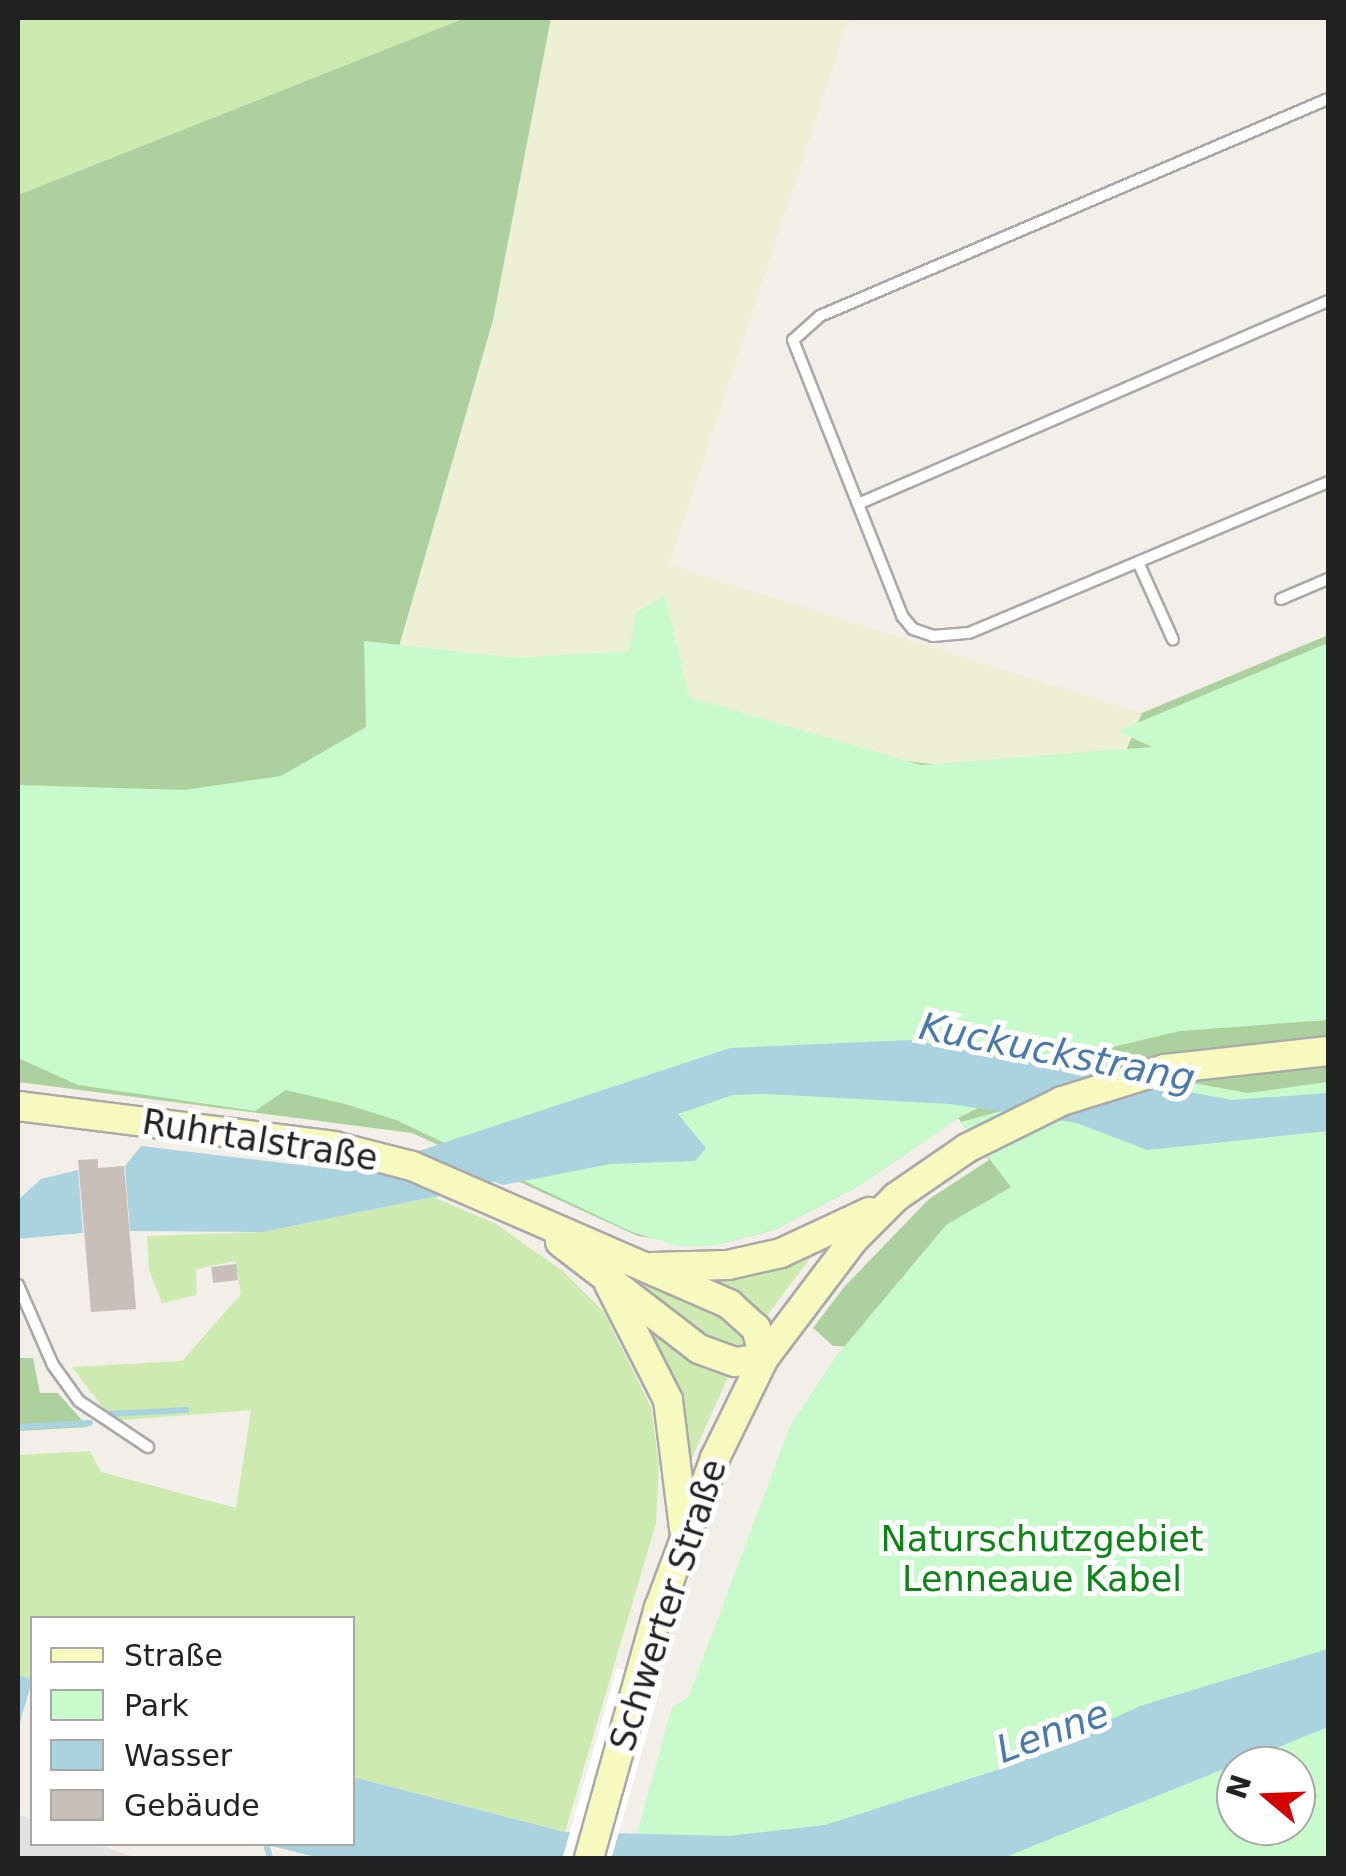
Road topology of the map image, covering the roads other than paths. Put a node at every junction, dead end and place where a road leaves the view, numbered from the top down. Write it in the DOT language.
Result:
graph roads {
  1 [pos="1328,99"];
  2 [pos="1328,302"];
  3 [pos="1328,482"];
  4 [pos="858,504"];
  5 [pos="1138,562"];
  6 [pos="1328,579"];
  7 [pos="1281,599"];
  8 [pos="1173,640"];
  9 [pos="1328,1051"];
  10 [pos="18,1106"];
  11 [pos="896,1197"];
  12 [pos="548,1230"];
  13 [pos="641,1268"];
  14 [pos="18,1284"];
  15 [pos="609,1284"];
  16 [pos="764,1358"];
  17 [pos="148,1448"];
  18 [pos="685,1535"];
  19 [pos="589,1858"];
  1 -- 4 [label="lane"];
  2 -- 4 [label="lane"];
  3 -- 5 [label="lane"];
  4 -- 5 [label="lane"];
  5 -- 8 [label="lane"];
  6 -- 7 [label="lane"];
  9 -- 11 [label="main road"];
  10 -- 12 [label="main road, Ruhrtalstraße"];
  11 -- 13 [label="main road"];
  11 -- 16 [label="main road, Schwerter Straße"];
  12 -- 13 [label="main road, Ruhrtalstraße"];
  12 -- 15 [label="main road, Ruhrtalstraße"];
  13 -- 16 [label="main road, Ruhrtalstraße"];
  14 -- 17 [label="lane"];
  15 -- 16 [label="main road, Ruhrtalstraße"];
  15 -- 18 [label="main road"];
  16 -- 18 [label="main road, Schwerter Straße"];
  18 -- 19 [label="main road, Schwerter Straße"];
}
